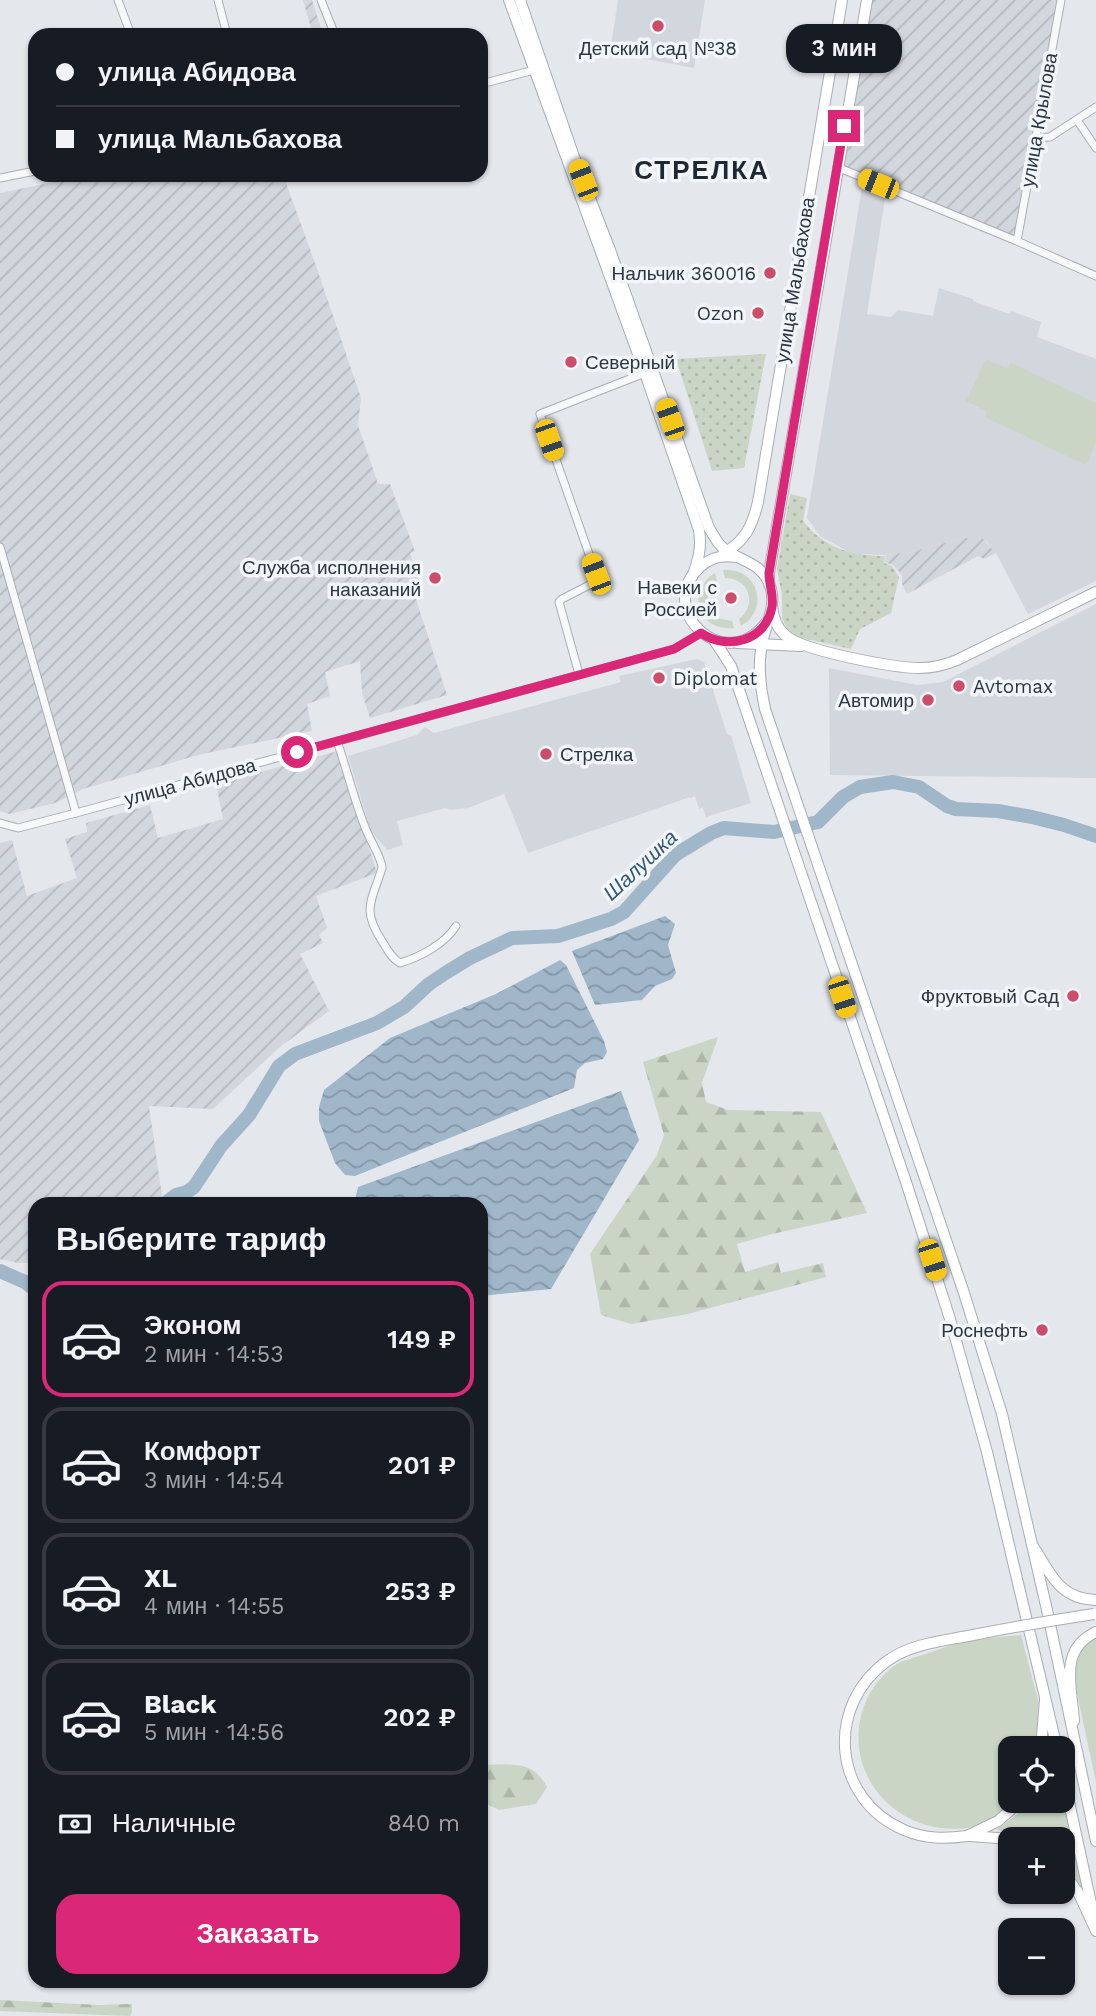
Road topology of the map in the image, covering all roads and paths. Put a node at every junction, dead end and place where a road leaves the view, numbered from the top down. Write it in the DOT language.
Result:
graph roads {
  1 [pos="118,0"];
  2 [pos="218,0"];
  3 [pos="321,0"];
  4 [pos="509,0"];
  5 [pos="520,0"];
  6 [pos="842,0"];
  7 [pos="867,0"];
  8 [pos="1061,0"];
  9 [pos="128,28"];
  10 [pos="225,28"];
  11 [pos="332,28"];
  12 [pos="539,68"];
  13 [pos="488,81"];
  14 [pos="1096,107"];
  15 [pos="1077,120"];
  16 [pos="1036,138"];
  17 [pos="1096,148"];
  18 [pos="837,167"];
  19 [pos="28,172"];
  20 [pos="0,178"];
  21 [pos="1017,241"];
  22 [pos="1096,276"];
  23 [pos="645,373"];
  24 [pos="0,547"];
  25 [pos="728,551"];
  26 [pos="716,558"];
  27 [pos="745,559"];
  28 [pos="692,577"];
  29 [pos="769,583"];
  30 [pos="1096,592"];
  31 [pos="771,610"];
  32 [pos="701,633"];
  33 [pos="714,640"];
  34 [pos="727,643"];
  35 [pos="761,645"];
  36 [pos="804,646"];
  37 [pos="579,674"];
  38 [pos="337,741"];
  39 [pos="76,813"];
  40 [pos="0,823"];
  41 [pos="456,926"];
  42 [pos="1032,1545"];
  43 [pos="1096,1600"];
  44 [pos="1095,1614"];
  45 [pos="1096,1632"];
  46 [pos="1045,1693"];
  47 [pos="1042,1736"];
  48 [pos="1054,1736"];
  49 [pos="1073,1736"];
  50 [pos="1075,1736"];
  51 [pos="1075,1744"];
  52 [pos="1009,1813"];
  53 [pos="1071,1813"];
  54 [pos="967,1836"];
  55 [pos="998,1838"];
  56 [pos="1096,1841"];
  57 [pos="1075,1888"];
  58 [pos="1096,1929"];
  1 -- 9 [label="street"];
  2 -- 10 [label="street"];
  3 -- 11 [label="street"];
  4 -- 12 [label="main road"];
  5 -- 12 [label="main road"];
  6 -- 25 [label="main road, улица Мальбахова"];
  7 -- 18 [label="main road, улица Мальбахова"];
  8 -- 16 [label="street, улица Крылова"];
  12 -- 13 [label="street"];
  12 -- 23 [label="main road"];
  12 -- 25 [label="main road"];
  14 -- 15 [label="street"];
  15 -- 16 [label="street"];
  15 -- 17 [label="street"];
  16 -- 21 [label="street, улица Крылова"];
  18 -- 21 [label="street"];
  18 -- 29 [label="main road, улица Мальбахова"];
  19 -- 20 [label="street"];
  21 -- 22 [label="street"];
  23 -- 28 [label="main road"];
  23 -- 37 [label="street"];
  24 -- 39 [label="street"];
  25 -- 26 [label="main road, улица Мальбахова"];
  25 -- 27 [label="main road"];
  26 -- 27 [label="main road"];
  26 -- 28 [label="main road"];
  27 -- 29 [label="main road"];
  28 -- 32 [label="main road"];
  29 -- 31 [label="main road"];
  30 -- 36 [label="main road"];
  31 -- 34 [label="main road"];
  31 -- 35 [label="main road"];
  31 -- 36 [label="main road"];
  32 -- 33 [label="main road"];
  32 -- 37 [label="street, улица Абидова"];
  33 -- 34 [label="main road"];
  33 -- 46 [label="main road"];
  34 -- 35 [label="main road"];
  35 -- 36 [label="main road"];
  35 -- 42 [label="main road"];
  37 -- 38 [label="street, улица Абидова"];
  38 -- 39 [label="street, улица Абидова"];
  38 -- 41 [label="street"];
  39 -- 40 [label="street, улица Абидова"];
  42 -- 43 [label="main road"];
  42 -- 49 [label="main road"];
  44 -- 54 [label="main road, bridge"];
  45 -- 50 [label="main road"];
  46 -- 47 [label="main road"];
  46 -- 48 [label="main road"];
  51 -- 56 [label="main road"];
  52 -- 54 [label="main road"];
  53 -- 58 [label="main road"];
  54 -- 55 [label="main road"];
  57 -- 58 [label="main road"];
}
